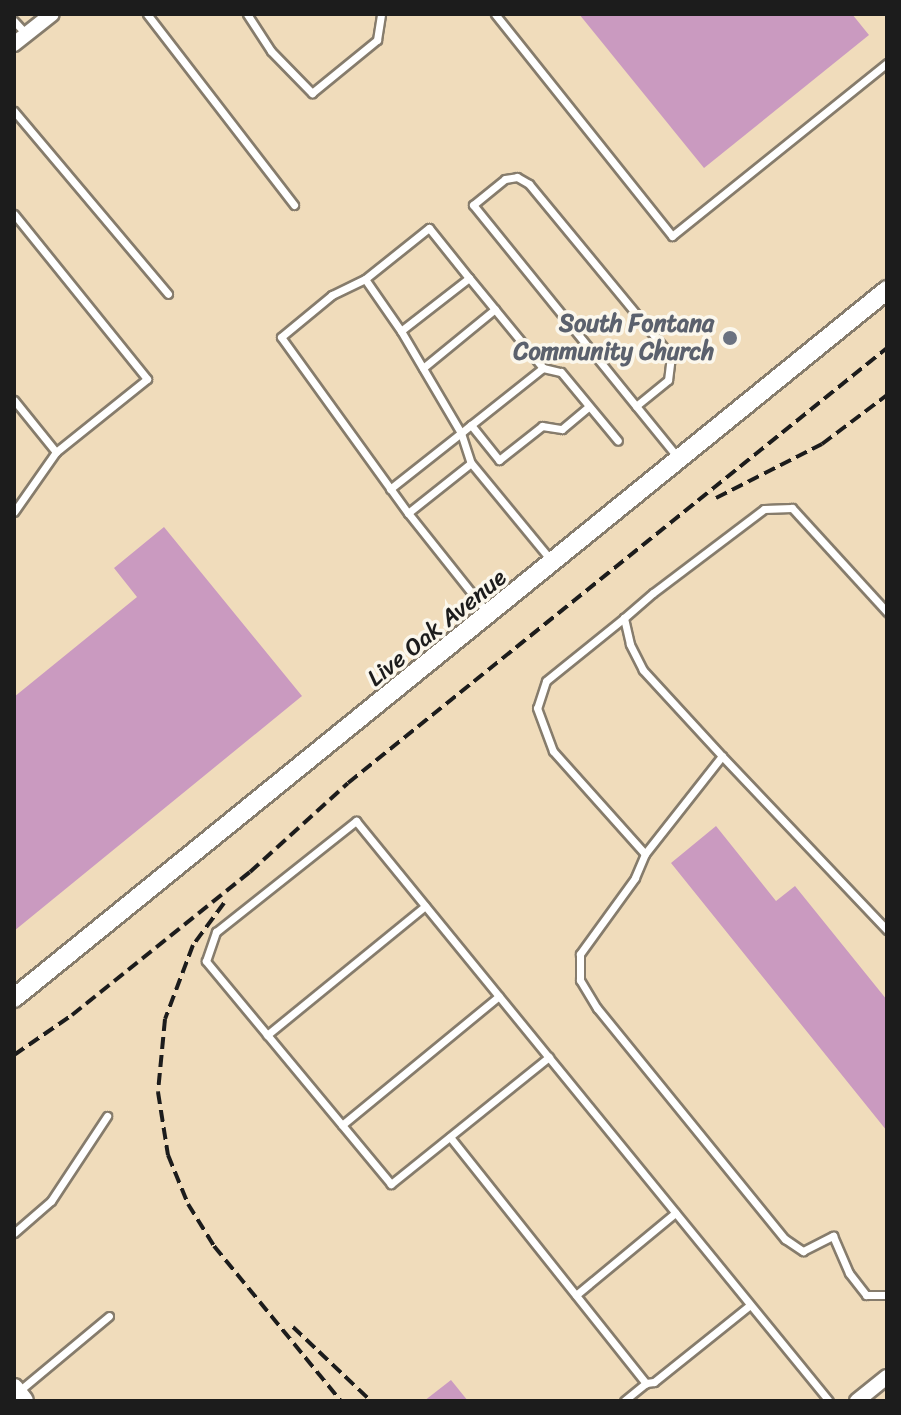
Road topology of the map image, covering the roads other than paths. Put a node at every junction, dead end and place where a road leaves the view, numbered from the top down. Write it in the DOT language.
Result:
graph roads {
  1 [pos="52,14"];
  2 [pos="147,14"];
  3 [pos="247,14"];
  4 [pos="381,14"];
  5 [pos="495,14"];
  6 [pos="14,21"];
  7 [pos="26,34"];
  8 [pos="14,44"];
  9 [pos="887,63"];
  10 [pos="14,111"];
  11 [pos="294,205"];
  12 [pos="14,214"];
  13 [pos="469,278"];
  14 [pos="365,279"];
  15 [pos="887,290"];
  16 [pos="168,294"];
  17 [pos="495,309"];
  18 [pos="401,331"];
  19 [pos="423,368"];
  20 [pos="543,368"];
  21 [pos="14,400"];
  22 [pos="589,406"];
  23 [pos="636,406"];
  24 [pos="471,425"];
  25 [pos="461,433"];
  26 [pos="618,441"];
  27 [pos="56,452"];
  28 [pos="680,461"];
  29 [pos="471,463"];
  30 [pos="390,489"];
  31 [pos="14,512"];
  32 [pos="408,513"];
  33 [pos="555,564"];
  34 [pos="887,612"];
  35 [pos="490,616"];
  36 [pos="624,618"];
  37 [pos="722,756"];
  38 [pos="645,854"];
  39 [pos="425,906"];
  40 [pos="887,930"];
  41 [pos="499,996"];
  42 [pos="14,998"];
  43 [pos="267,1035"];
  44 [pos="549,1057"];
  45 [pos="107,1116"];
  46 [pos="342,1125"];
  47 [pos="450,1137"];
  48 [pos="675,1213"];
  49 [pos="14,1233"];
  50 [pos="576,1295"];
  51 [pos="887,1295"];
  52 [pos="750,1305"];
  53 [pos="109,1316"];
  54 [pos="887,1377"];
  55 [pos="646,1383"];
  56 [pos="19,1394"];
  57 [pos="624,1401"];
  58 [pos="829,1401"];
  59 [pos="857,1401"];
  1 -- 7 [label="street"];
  2 -- 11 [label="lane"];
  3 -- 4 [label="lane"];
  5 -- 9 [label="lane"];
  6 -- 7 [label="lane"];
  7 -- 8 [label="street"];
  10 -- 16 [label="lane"];
  12 -- 27 [label="lane"];
  13 -- 14 [label="lane"];
  13 -- 17 [label="lane"];
  13 -- 18 [label="lane"];
  14 -- 18 [label="lane"];
  14 -- 30 [label="lane"];
  15 -- 28 [label="street, Live Oak Avenue"];
  17 -- 19 [label="lane"];
  17 -- 20 [label="lane"];
  18 -- 19 [label="lane"];
  19 -- 25 [label="lane"];
  20 -- 22 [label="lane"];
  20 -- 24 [label="lane"];
  21 -- 27 [label="lane"];
  22 -- 24 [label="lane"];
  22 -- 26 [label="lane"];
  23 -- 23 [label="lane"];
  23 -- 28 [label="lane"];
  24 -- 25 [label="lane"];
  25 -- 29 [label="lane"];
  25 -- 30 [label="lane"];
  27 -- 31 [label="lane"];
  28 -- 33 [label="street, Live Oak Avenue"];
  29 -- 32 [label="lane"];
  29 -- 33 [label="lane"];
  30 -- 32 [label="lane"];
  32 -- 35 [label="lane"];
  33 -- 35 [label="street, Live Oak Avenue"];
  34 -- 36 [label="lane"];
  35 -- 42 [label="street, Live Oak Avenue"];
  36 -- 37 [label="lane"];
  36 -- 38 [label="lane"];
  37 -- 38 [label="lane"];
  37 -- 40 [label="lane"];
  38 -- 51 [label="lane"];
  39 -- 41 [label="lane"];
  39 -- 43 [label="lane"];
  39 -- 43 [label="lane"];
  41 -- 44 [label="lane"];
  41 -- 46 [label="lane"];
  43 -- 46 [label="lane"];
  44 -- 47 [label="lane"];
  44 -- 48 [label="lane"];
  45 -- 49 [label="lane"];
  46 -- 47 [label="lane"];
  47 -- 50 [label="lane"];
  48 -- 50 [label="lane"];
  48 -- 52 [label="lane"];
  50 -- 55 [label="lane"];
  52 -- 55 [label="lane"];
  52 -- 58 [label="lane"];
  53 -- 56 [label="lane"];
  54 -- 59 [label="street"];
  55 -- 57 [label="lane"];
}
